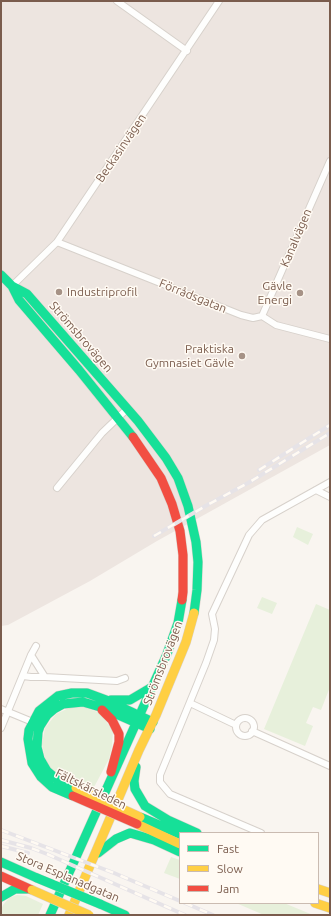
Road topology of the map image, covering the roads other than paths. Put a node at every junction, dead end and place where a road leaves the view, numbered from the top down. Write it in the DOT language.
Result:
graph roads {
  1 [pos="117,1"];
  2 [pos="219,1"];
  3 [pos="186,51"];
  4 [pos="330,160"];
  5 [pos="57,242"];
  6 [pos="1,276"];
  7 [pos="12,286"];
  8 [pos="262,316"];
  9 [pos="330,339"];
  10 [pos="127,409"];
  11 [pos="118,418"];
  12 [pos="330,482"];
  13 [pos="57,488"];
  14 [pos="316,490"];
  15 [pos="330,497"];
  16 [pos="36,646"];
  17 [pos="31,655"];
  18 [pos="23,676"];
  19 [pos="45,677"];
  20 [pos="124,678"];
  21 [pos="152,688"];
  22 [pos="106,700"];
  23 [pos="190,703"];
  24 [pos="100,707"];
  25 [pos="1,709"];
  26 [pos="8,712"];
  27 [pos="138,720"];
  28 [pos="36,724"];
  29 [pos="236,725"];
  30 [pos="151,726"];
  31 [pos="1,728"];
  32 [pos="252,731"];
  33 [pos="140,750"];
  34 [pos="330,766"];
  35 [pos="107,790"];
  36 [pos="138,820"];
  37 [pos="195,832"];
  38 [pos="259,832"];
  39 [pos="179,834"];
  40 [pos="179,843"];
  41 [pos="179,852"];
  42 [pos="94,859"];
  43 [pos="1,862"];
  44 [pos="10,866"];
  45 [pos="3,877"];
  46 [pos="1,887"];
  47 [pos="319,888"];
  48 [pos="32,890"];
  49 [pos="330,893"];
  50 [pos="1,898"];
  51 [pos="318,904"];
  52 [pos="330,908"];
  53 [pos="50,915"];
  54 [pos="69,915"];
  55 [pos="89,915"];
  56 [pos="125,915"];
  1 -- 3 [label="street"];
  2 -- 3 [label="street, Beckasinvägen"];
  3 -- 5 [label="street, Beckasinvägen"];
  4 -- 8 [label="street, Kanalvägen"];
  5 -- 7 [label="street, Beckasinvägen"];
  5 -- 8 [label="street, Förrådsgatan"];
  6 -- 7 [label="main road, Strömsbrovägen"];
  7 -- 10 [label="main road, Strömsbrovägen"];
  7 -- 11 [label="main road, Strömsbrovägen"];
  8 -- 9 [label="street, Förrådsgatan"];
  10 -- 11 [label="street"];
  10 -- 30 [label="main road, Strömsbrovägen"];
  11 -- 13 [label="street"];
  11 -- 21 [label="main road, Strömsbrovägen"];
  12 -- 14 [label="street"];
  14 -- 15 [label="street"];
  14 -- 23 [label="street"];
  16 -- 17 [label="street"];
  17 -- 18 [label="street"];
  17 -- 19 [label="street"];
  18 -- 19 [label="street"];
  18 -- 26 [label="street"];
  19 -- 20 [label="street"];
  21 -- 22 [label="main road"];
  21 -- 27 [label="main road, Strömsbrovägen"];
  22 -- 27 [label="main road, Fältskärsleden"];
  22 -- 28 [label="main road, Fältskärsleden"];
  23 -- 29 [label="street"];
  23 -- 38 [label="street"];
  24 -- 27 [label="main road, Fältskärsleden"];
  24 -- 28 [label="main road, Fältskärsleden"];
  24 -- 35 [label="main road"];
  25 -- 26 [label="street"];
  26 -- 28 [label="street"];
  26 -- 31 [label="street"];
  27 -- 30 [label="main road, Fältskärsleden"];
  27 -- 35 [label="main road, Strömsbrovägen"];
  28 -- 36 [label="main road, Fältskärsleden, bridge"];
  29 -- 32 [label="street"];
  29 -- 32 [label="street"];
  30 -- 33 [label="main road, Strömsbrovägen"];
  32 -- 34 [label="street"];
  33 -- 37 [label="main road"];
  33 -- 42 [label="main road, Strömsbrovägen"];
  35 -- 53 [label="main road, Strömsbrovägen"];
  36 -- 39 [label="main road, Fältskärsleden"];
  36 -- 40 [label="main road, Fältskärsleden"];
  41 -- 42 [label="main road"];
  42 -- 54 [label="main road, Strömsbrovägen"];
  43 -- 44 [label="main road, Stora Esplanadgatan"];
  44 -- 45 [label="main road"];
  44 -- 56 [label="main road, Stora Esplanadgatan, bridge"];
  45 -- 46 [label="main road"];
  45 -- 48 [label="main road"];
  47 -- 49 [label="main road"];
  48 -- 50 [label="main road"];
  48 -- 55 [label="main road, bridge"];
  51 -- 52 [label="main road"];
}
